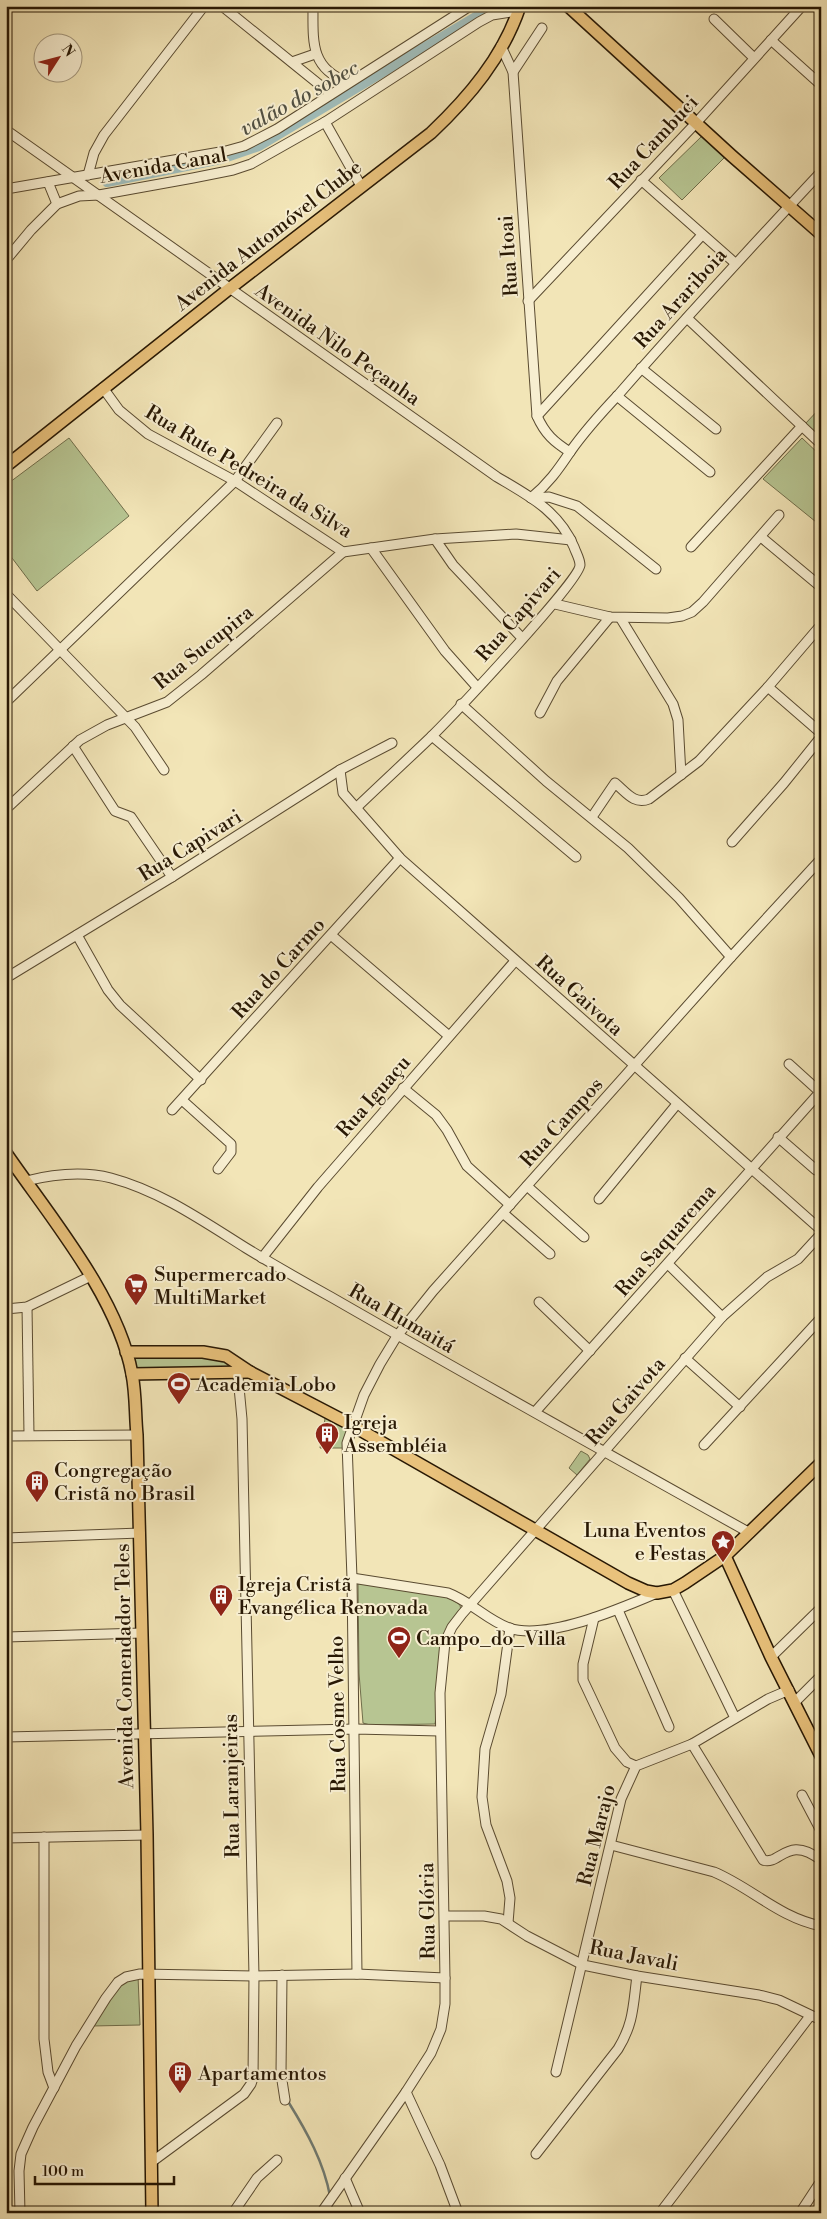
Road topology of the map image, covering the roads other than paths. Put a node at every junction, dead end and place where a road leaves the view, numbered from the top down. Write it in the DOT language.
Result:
graph roads {
  1 [pos="204,6"];
  2 [pos="222,6"];
  3 [pos="313,6"];
  4 [pos="470,6"];
  5 [pos="568,6"];
  6 [pos="802,6"];
  7 [pos="519,9"];
  8 [pos="714,19"];
  9 [pos="542,28"];
  10 [pos="771,40"];
  11 [pos="501,46"];
  12 [pos="315,54"];
  13 [pos="754,58"];
  14 [pos="292,62"];
  15 [pos="326,70"];
  16 [pos="513,72"];
  17 [pos="348,82"];
  18 [pos="821,85"];
  19 [pos="322,87"];
  20 [pos="330,94"];
  21 [pos="325,122"];
  22 [pos="696,124"];
  23 [pos="6,130"];
  24 [pos="821,172"];
  25 [pos="88,175"];
  26 [pos="78,179"];
  27 [pos="641,180"];
  28 [pos="49,184"];
  29 [pos="361,186"];
  30 [pos="6,189"];
  31 [pos="97,193"];
  32 [pos="56,201"];
  33 [pos="789,206"];
  34 [pos="821,234"];
  35 [pos="702,235"];
  36 [pos="6,260"];
  37 [pos="735,263"];
  38 [pos="229,289"];
  39 [pos="528,301"];
  40 [pos="687,318"];
  41 [pos="641,368"];
  42 [pos="103,388"];
  43 [pos="617,396"];
  44 [pos="537,416"];
  45 [pos="277,423"];
  46 [pos="802,426"];
  47 [pos="716,429"];
  48 [pos="821,444"];
  49 [pos="570,452"];
  50 [pos="6,466"];
  51 [pos="710,472"];
  52 [pos="236,481"];
  53 [pos="531,498"];
  54 [pos="779,515"];
  55 [pos="760,537"];
  56 [pos="434,540"];
  57 [pos="571,540"];
  58 [pos="691,547"];
  59 [pos="371,548"];
  60 [pos="343,552"];
  61 [pos="656,570"];
  62 [pos="821,587"];
  63 [pos="6,594"];
  64 [pos="555,604"];
  65 [pos="610,617"];
  66 [pos="621,619"];
  67 [pos="821,625"];
  68 [pos="522,638"];
  69 [pos="62,651"];
  70 [pos="477,687"];
  71 [pos="768,687"];
  72 [pos="6,702"];
  73 [pos="461,704"];
  74 [pos="540,713"];
  75 [pos="124,718"];
  76 [pos="821,735"];
  77 [pos="432,736"];
  78 [pos="392,743"];
  79 [pos="73,746"];
  80 [pos="164,770"];
  81 [pos="340,770"];
  82 [pos="681,775"];
  83 [pos="356,808"];
  84 [pos="6,809"];
  85 [pos="592,817"];
  86 [pos="732,842"];
  87 [pos="576,857"];
  88 [pos="400,858"];
  89 [pos="821,859"];
  90 [pos="172,877"];
  91 [pos="77,935"];
  92 [pos="331,935"];
  93 [pos="730,957"];
  94 [pos="515,961"];
  95 [pos="6,978"];
  96 [pos="449,1036"];
  97 [pos="789,1064"];
  98 [pos="634,1066"];
  99 [pos="201,1080"];
  100 [pos="404,1088"];
  101 [pos="820,1092"];
  102 [pos="182,1100"];
  103 [pos="677,1104"];
  104 [pos="172,1110"];
  105 [pos="778,1137"];
  106 [pos="6,1153"];
  107 [pos="751,1168"];
  108 [pos="218,1169"];
  109 [pos="816,1170"];
  110 [pos="26,1181"];
  111 [pos="527,1186"];
  112 [pos="599,1199"];
  113 [pos="510,1205"];
  114 [pos="503,1213"];
  115 [pos="818,1227"];
  116 [pos="821,1234"];
  117 [pos="584,1237"];
  118 [pos="550,1254"];
  119 [pos="262,1258"];
  120 [pos="668,1264"];
  121 [pos="91,1276"];
  122 [pos="539,1302"];
  123 [pos="27,1307"];
  124 [pos="6,1309"];
  125 [pos="722,1317"];
  126 [pos="821,1318"];
  127 [pos="397,1336"];
  128 [pos="590,1350"];
  129 [pos="126,1352"];
  130 [pos="685,1358"];
  131 [pos="237,1368"];
  132 [pos="132,1374"];
  133 [pos="740,1406"];
  134 [pos="535,1412"];
  135 [pos="352,1426"];
  136 [pos="29,1435"];
  137 [pos="137,1435"];
  138 [pos="6,1436"];
  139 [pos="704,1445"];
  140 [pos="605,1452"];
  141 [pos="821,1463"];
  142 [pos="535,1531"];
  143 [pos="140,1533"];
  144 [pos="750,1533"];
  145 [pos="6,1538"];
  146 [pos="725,1556"];
  147 [pos="352,1578"];
  148 [pos="673,1590"];
  149 [pos="657,1593"];
  150 [pos="470,1605"];
  151 [pos="821,1608"];
  152 [pos="618,1610"];
  153 [pos="594,1618"];
  154 [pos="510,1628"];
  155 [pos="142,1634"];
  156 [pos="6,1637"];
  157 [pos="771,1657"];
  158 [pos="821,1676"];
  159 [pos="789,1690"];
  160 [pos="795,1702"];
  161 [pos="735,1718"];
  162 [pos="670,1727"];
  163 [pos="355,1729"];
  164 [pos="247,1731"];
  165 [pos="440,1731"];
  166 [pos="144,1734"];
  167 [pos="6,1737"];
  168 [pos="692,1744"];
  169 [pos="821,1756"];
  170 [pos="636,1766"];
  171 [pos="802,1795"];
  172 [pos="821,1831"];
  173 [pos="147,1835"];
  174 [pos="44,1837"];
  175 [pos="6,1838"];
  176 [pos="611,1845"];
  177 [pos="821,1860"];
  178 [pos="445,1916"];
  179 [pos="508,1923"];
  180 [pos="821,1926"];
  181 [pos="583,1964"];
  182 [pos="357,1974"];
  183 [pos="148,1975"];
  184 [pos="288,1975"];
  185 [pos="254,1976"];
  186 [pos="637,1976"];
  187 [pos="445,1978"];
  188 [pos="810,2016"];
  189 [pos="821,2020"];
  190 [pos="556,2072"];
  191 [pos="54,2088"];
  192 [pos="406,2092"];
  193 [pos="285,2100"];
  194 [pos="536,2154"];
  195 [pos="277,2160"];
  196 [pos="153,2161"];
  197 [pos="345,2178"];
  198 [pos="821,2181"];
  199 [pos="323,2210"];
  200 [pos="20,2213"];
  201 [pos="152,2213"];
  202 [pos="232,2213"];
  203 [pos="360,2213"];
  204 [pos="458,2213"];
  205 [pos="660,2213"];
  206 [pos="800,2213"];
  1 -- 25 [label="street"];
  2 -- 14 [label="street"];
  3 -- 12 [label="street"];
  4 -- 17 [label="street, Avenida Canal"];
  5 -- 22 [label="main road"];
  6 -- 10 [label="street, Rua Cambuci"];
  7 -- 11 [label="main road, Avenida Automóvel Clube"];
  7 -- 21 [label="street, Avenida Canal"];
  8 -- 13 [label="street"];
  9 -- 16 [label="street"];
  10 -- 13 [label="street, Rua Cambuci"];
  10 -- 18 [label="street"];
  11 -- 16 [label="street, Rua Itoai"];
  11 -- 29 [label="main road, Avenida Automóvel Clube"];
  12 -- 14 [label="street"];
  12 -- 15 [label="street"];
  13 -- 22 [label="street, Rua Cambuci"];
  14 -- 19 [label="street"];
  15 -- 17 [label="street"];
  15 -- 19 [label="street"];
  16 -- 39 [label="street, Rua Itoai"];
  17 -- 20 [label="street, Avenida Canal"];
  19 -- 20 [label="street"];
  20 -- 25 [label="street, Avenida Canal"];
  21 -- 29 [label="street"];
  21 -- 31 [label="street, Avenida Canal"];
  22 -- 27 [label="street, Rua Cambuci"];
  22 -- 33 [label="main road"];
  23 -- 26 [label="street, Avenida Nilo Peçanha"];
  24 -- 33 [label="street, Rua Arariboia"];
  25 -- 26 [label="street, Avenida Canal"];
  26 -- 28 [label="street, Avenida Canal"];
  26 -- 31 [label="street, Avenida Nilo Peçanha"];
  27 -- 35 [label="street"];
  27 -- 39 [label="street, Rua Cambuci"];
  28 -- 30 [label="street, Avenida Canal"];
  28 -- 32 [label="street"];
  29 -- 38 [label="main road, Avenida Automóvel Clube"];
  31 -- 32 [label="street, Avenida Canal"];
  31 -- 38 [label="street, Avenida Nilo Peçanha"];
  32 -- 36 [label="street, Avenida Canal"];
  33 -- 34 [label="main road"];
  33 -- 37 [label="street, Rua Arariboia"];
  35 -- 37 [label="street"];
  35 -- 44 [label="street"];
  37 -- 40 [label="street, Rua Arariboia"];
  38 -- 42 [label="main road, Avenida Automóvel Clube"];
  38 -- 53 [label="street, Avenida Nilo Peçanha"];
  39 -- 44 [label="street, Rua Itoai"];
  40 -- 41 [label="street, Rua Arariboia"];
  40 -- 46 [label="street"];
  41 -- 43 [label="street, Rua Arariboia"];
  41 -- 47 [label="street"];
  42 -- 50 [label="main road, Avenida Automóvel Clube"];
  42 -- 52 [label="street, Rua Rute Pedreira da Silva"];
  43 -- 49 [label="street, Rua Arariboia"];
  43 -- 51 [label="street"];
  44 -- 49 [label="street, Rua Itoai"];
  45 -- 52 [label="street"];
  46 -- 48 [label="street"];
  46 -- 58 [label="street"];
  49 -- 53 [label="street, Rua Arariboia"];
  52 -- 60 [label="street, Rua Rute Pedreira da Silva"];
  52 -- 69 [label="street"];
  53 -- 57 [label="street, Rua Capivari"];
  53 -- 61 [label="street"];
  54 -- 55 [label="street"];
  55 -- 62 [label="street"];
  55 -- 66 [label="street"];
  56 -- 57 [label="street, Rua Rute Pedreira da Silva"];
  56 -- 59 [label="street, Rua Rute Pedreira da Silva"];
  56 -- 68 [label="street"];
  57 -- 64 [label="street, Rua Capivari"];
  59 -- 60 [label="street, Rua Rute Pedreira da Silva"];
  59 -- 70 [label="street"];
  60 -- 75 [label="street, Rua Sucupira"];
  63 -- 69 [label="street"];
  64 -- 65 [label="street"];
  64 -- 68 [label="street, Rua Capivari"];
  65 -- 66 [label="street"];
  65 -- 74 [label="street"];
  66 -- 82 [label="street"];
  67 -- 71 [label="street"];
  68 -- 70 [label="street, Rua Capivari"];
  69 -- 72 [label="street"];
  69 -- 75 [label="street"];
  70 -- 73 [label="street, Rua Capivari"];
  71 -- 76 [label="street"];
  71 -- 82 [label="street"];
  73 -- 77 [label="street, Rua Capivari"];
  73 -- 85 [label="street"];
  75 -- 79 [label="street, Rua Sucupira"];
  75 -- 80 [label="street"];
  76 -- 86 [label="street"];
  77 -- 83 [label="street, Rua Capivari"];
  77 -- 87 [label="street"];
  78 -- 81 [label="street, Rua Capivari"];
  79 -- 84 [label="street, Rua Sucupira"];
  79 -- 90 [label="street"];
  81 -- 83 [label="street, Rua Gaivota"];
  81 -- 90 [label="street, Rua Capivari"];
  82 -- 85 [label="street"];
  83 -- 88 [label="street, Rua Gaivota"];
  85 -- 93 [label="street"];
  88 -- 92 [label="street, Rua do Carmo"];
  88 -- 94 [label="street, Rua Gaivota"];
  89 -- 93 [label="street, Rua Campos"];
  90 -- 91 [label="street, Rua Capivari"];
  91 -- 95 [label="street, Rua Capivari"];
  91 -- 99 [label="street"];
  92 -- 96 [label="street"];
  92 -- 99 [label="street, Rua do Carmo"];
  93 -- 98 [label="street, Rua Campos"];
  94 -- 96 [label="street, Rua Iguaçu"];
  94 -- 98 [label="street, Rua Gaivota"];
  96 -- 100 [label="street, Rua Iguaçu"];
  97 -- 101 [label="street"];
  98 -- 103 [label="street, Rua Gaivota"];
  98 -- 111 [label="street, Rua Campos"];
  99 -- 102 [label="street, Rua do Carmo"];
  100 -- 113 [label="street"];
  100 -- 119 [label="street, Rua Iguaçu"];
  101 -- 105 [label="street, Rua Saquarema"];
  102 -- 104 [label="street, Rua do Carmo"];
  102 -- 108 [label="street"];
  103 -- 107 [label="street, Rua Gaivota"];
  103 -- 112 [label="street"];
  105 -- 107 [label="street, Rua Saquarema"];
  105 -- 109 [label="street"];
  106 -- 110 [label="main road, Avenida Comendador Teles"];
  107 -- 115 [label="street, Rua Gaivota"];
  107 -- 120 [label="street, Rua Saquarema"];
  110 -- 119 [label="street, Rua Humaitá"];
  110 -- 121 [label="main road, Avenida Comendador Teles"];
  111 -- 113 [label="street, Rua Campos"];
  111 -- 117 [label="street"];
  113 -- 114 [label="street, Rua Campos"];
  114 -- 118 [label="street"];
  114 -- 127 [label="street, Rua Campos"];
  116 -- 125 [label="street, Rua Gaivota"];
  119 -- 127 [label="street, Rua Humaitá"];
  120 -- 125 [label="street"];
  120 -- 128 [label="street, Rua Saquarema"];
  121 -- 123 [label="street"];
  121 -- 129 [label="main road, Avenida Comendador Teles"];
  122 -- 128 [label="street"];
  123 -- 124 [label="street"];
  123 -- 136 [label="street"];
  125 -- 130 [label="street, Rua Gaivota"];
  126 -- 133 [label="street"];
  127 -- 134 [label="street, Rua Humaitá"];
  127 -- 135 [label="street, Rua Campos"];
  128 -- 134 [label="street, Rua Saquarema"];
  129 -- 131 [label="main road"];
  129 -- 132 [label="main road, Avenida Comendador Teles"];
  130 -- 133 [label="street"];
  130 -- 140 [label="street, Rua Gaivota"];
  131 -- 132 [label="main road"];
  131 -- 135 [label="main road"];
  131 -- 164 [label="street, Rua Laranjeiras"];
  132 -- 137 [label="main road, Avenida Comendador Teles"];
  133 -- 139 [label="street"];
  134 -- 140 [label="street, Rua Humaitá"];
  135 -- 142 [label="main road"];
  135 -- 147 [label="street, Rua Cosme Velho"];
  136 -- 137 [label="street"];
  136 -- 138 [label="street"];
  137 -- 143 [label="main road, Avenida Comendador Teles"];
  140 -- 142 [label="street, Rua Gaivota"];
  140 -- 144 [label="street, Rua Humaitá"];
  141 -- 144 [label="main road"];
  142 -- 149 [label="main road"];
  142 -- 150 [label="street, Rua Gaivota"];
  143 -- 145 [label="street"];
  143 -- 155 [label="main road, Avenida Comendador Teles"];
  144 -- 146 [label="main road"];
  146 -- 148 [label="main road"];
  146 -- 157 [label="main road"];
  147 -- 150 [label="street"];
  147 -- 163 [label="street, Rua Cosme Velho"];
  148 -- 149 [label="main road"];
  148 -- 161 [label="street"];
  149 -- 152 [label="street"];
  150 -- 154 [label="street"];
  150 -- 165 [label="street, Rua Glória"];
  151 -- 157 [label="street"];
  152 -- 153 [label="street"];
  152 -- 162 [label="street"];
  153 -- 154 [label="street"];
  153 -- 170 [label="street"];
  154 -- 179 [label="street"];
  155 -- 156 [label="street"];
  155 -- 166 [label="main road, Avenida Comendador Teles"];
  157 -- 159 [label="main road"];
  158 -- 160 [label="street"];
  159 -- 160 [label="main road"];
  159 -- 161 [label="street, Rua Marajo"];
  160 -- 169 [label="main road"];
  161 -- 168 [label="street, Rua Marajo"];
  163 -- 164 [label="street"];
  163 -- 165 [label="street"];
  163 -- 182 [label="street, Rua Cosme Velho"];
  164 -- 166 [label="street"];
  164 -- 185 [label="street, Rua Laranjeiras"];
  165 -- 178 [label="street, Rua Glória"];
  166 -- 167 [label="street"];
  166 -- 173 [label="main road, Avenida Comendador Teles"];
  168 -- 170 [label="street, Rua Marajo"];
  168 -- 177 [label="street"];
  170 -- 176 [label="street, Rua Marajo"];
  171 -- 172 [label="street"];
  173 -- 174 [label="street"];
  173 -- 183 [label="main road, Avenida Comendador Teles"];
  174 -- 175 [label="street"];
  174 -- 191 [label="street"];
  176 -- 180 [label="street"];
  176 -- 181 [label="street, Rua Marajo"];
  178 -- 179 [label="street, Rua Javali"];
  178 -- 187 [label="street, Rua Glória"];
  179 -- 181 [label="street, Rua Javali"];
  181 -- 186 [label="street, Rua Javali"];
  181 -- 190 [label="street, Rua Marajo"];
  182 -- 184 [label="street"];
  182 -- 187 [label="street"];
  183 -- 185 [label="street"];
  183 -- 191 [label="street"];
  183 -- 196 [label="main road, Avenida Comendador Teles"];
  184 -- 185 [label="street"];
  184 -- 193 [label="street"];
  185 -- 196 [label="street, Rua Laranjeiras"];
  186 -- 188 [label="street, Rua Javali"];
  186 -- 194 [label="street"];
  187 -- 192 [label="street, Rua Glória"];
  188 -- 189 [label="street, Rua Javali"];
  188 -- 205 [label="street"];
  191 -- 200 [label="street"];
  192 -- 197 [label="street, Rua Glória"];
  192 -- 204 [label="street"];
  195 -- 202 [label="street"];
  196 -- 201 [label="main road, Avenida Comendador Teles"];
  197 -- 199 [label="street, Rua Glória"];
  197 -- 203 [label="street"];
  198 -- 206 [label="street"];
}
